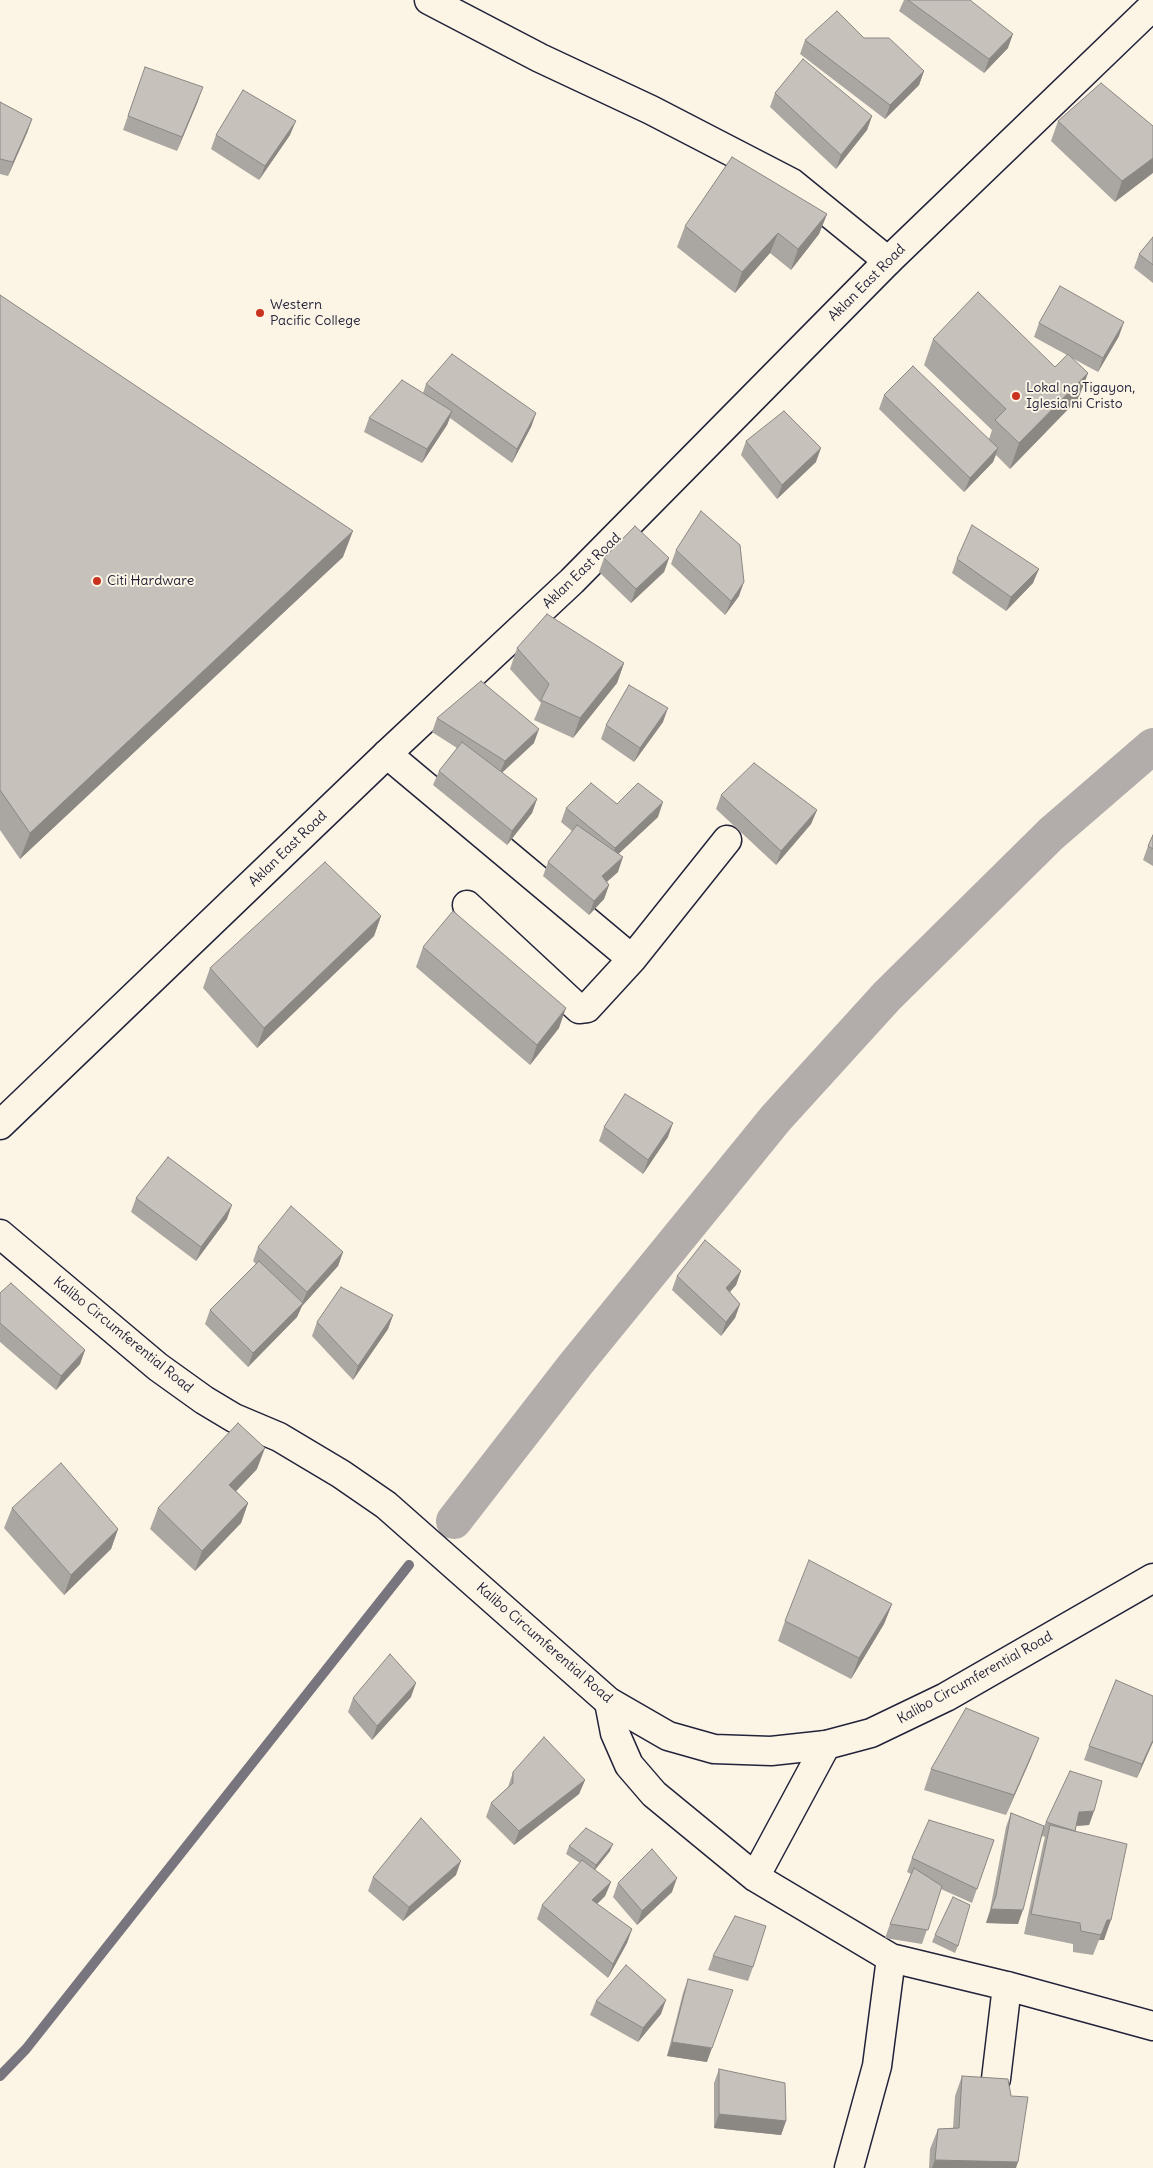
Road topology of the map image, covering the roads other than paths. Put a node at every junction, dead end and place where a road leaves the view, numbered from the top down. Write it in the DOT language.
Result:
graph roads {
  1 [pos="429,0"];
  2 [pos="1153,6"];
  3 [pos="888,261"];
  4 [pos="387,754"];
  5 [pos="727,840"];
  6 [pos="467,905"];
  7 [pos="632,959"];
  8 [pos="0,1125"];
  9 [pos="0,1234"];
  10 [pos="1153,1578"];
  11 [pos="609,1702"];
  12 [pos="826,1745"];
  13 [pos="755,1877"];
  14 [pos="892,1958"];
  15 [pos="1007,1986"];
  16 [pos="1153,2026"];
  17 [pos="996,2079"];
  18 [pos="849,2168"];
  1 -- 3 [label="main road"];
  2 -- 3 [label="main road, Aklan East Road"];
  3 -- 4 [label="main road, Aklan East Road"];
  4 -- 7 [label="main road"];
  4 -- 8 [label="main road, Aklan East Road"];
  5 -- 7 [label="main road"];
  6 -- 7 [label="main road"];
  9 -- 11 [label="main road, Kalibo Circumferential Road"];
  10 -- 12 [label="main road, Kalibo Circumferential Road"];
  11 -- 12 [label="main road, Kalibo Circumferential Road"];
  11 -- 13 [label="main road"];
  12 -- 13 [label="main road"];
  13 -- 14 [label="main road"];
  14 -- 15 [label="main road"];
  14 -- 18 [label="main road"];
  15 -- 16 [label="main road"];
  15 -- 17 [label="main road"];
}
